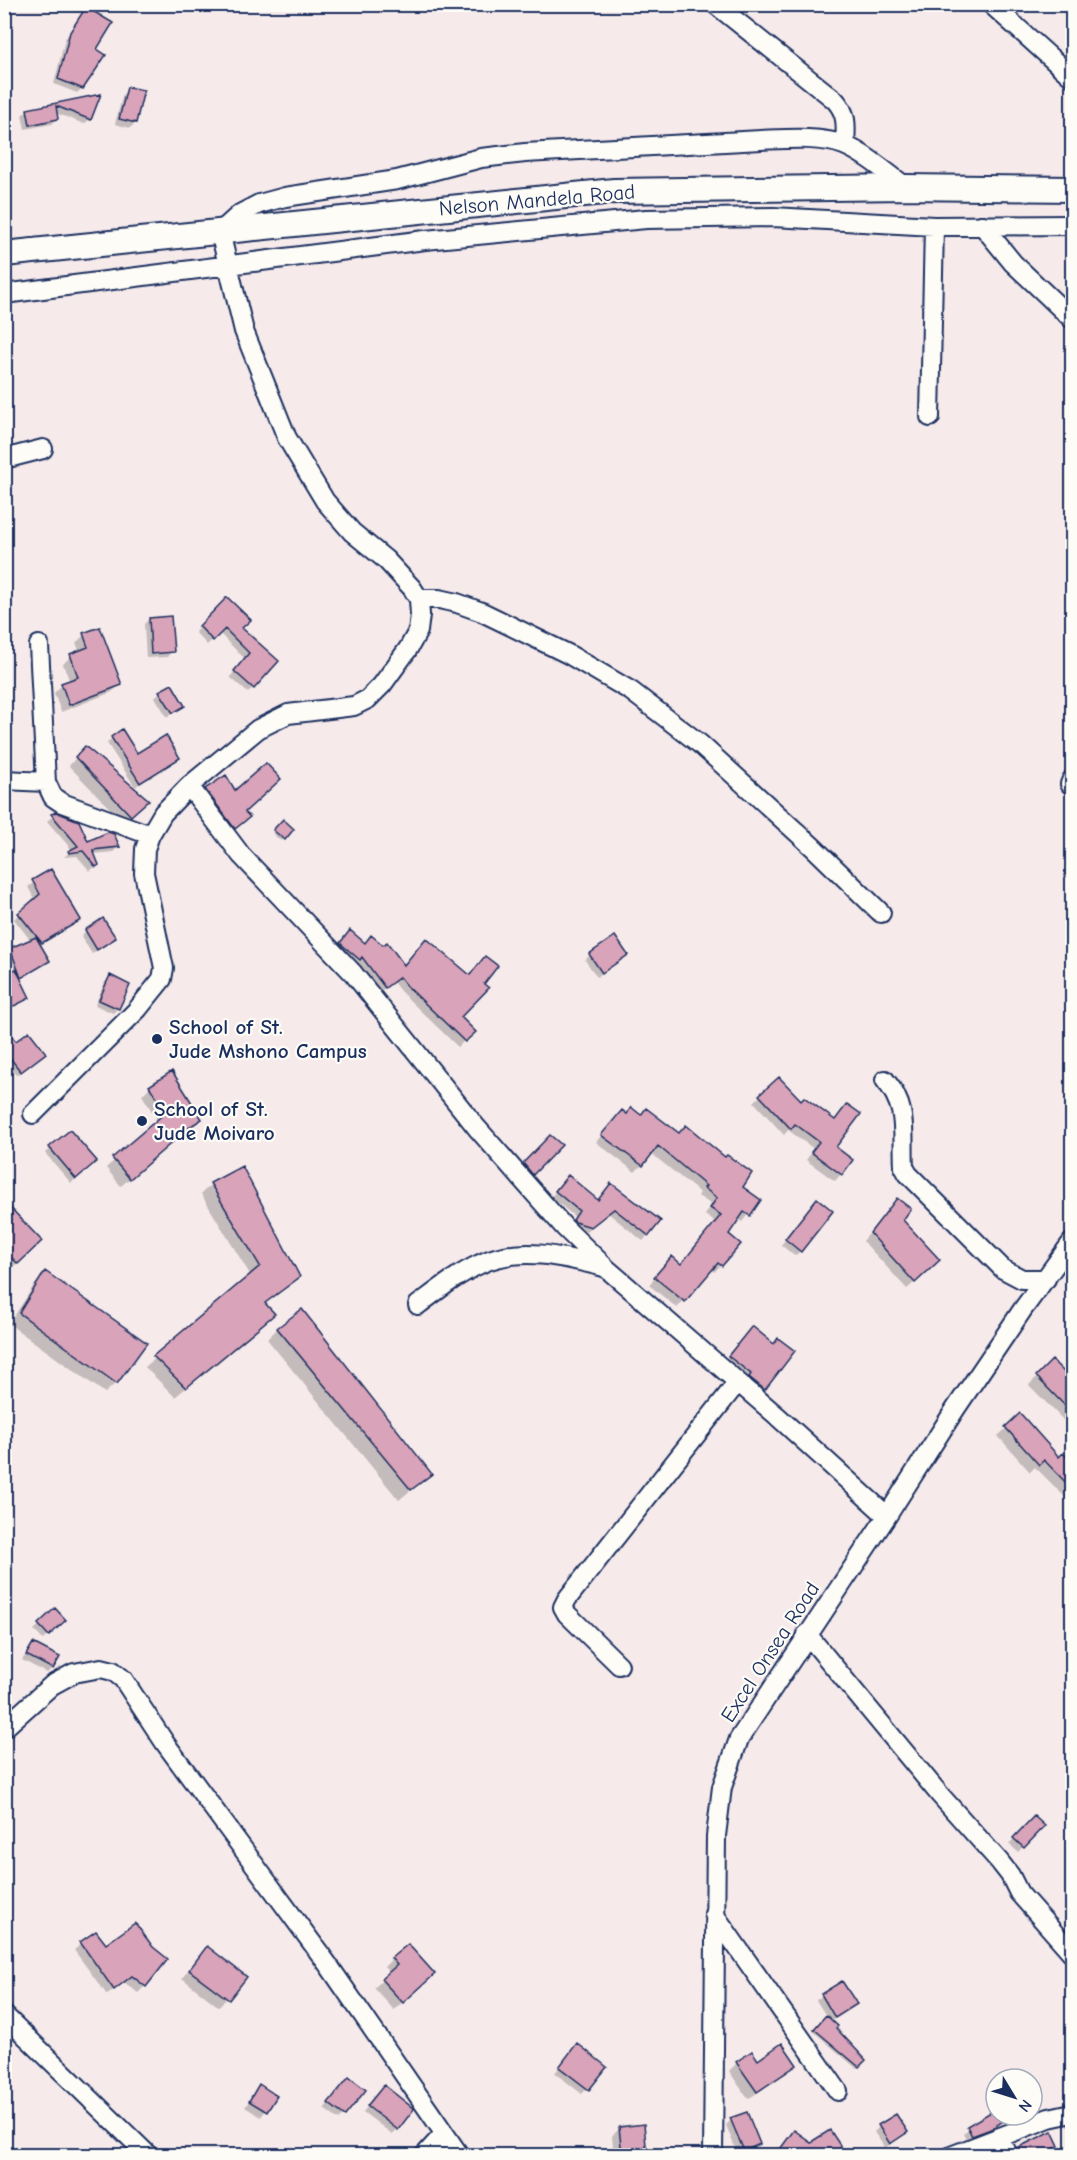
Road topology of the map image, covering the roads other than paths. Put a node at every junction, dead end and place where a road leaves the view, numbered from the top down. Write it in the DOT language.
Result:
graph roads {
  1 [pos="715,4"];
  2 [pos="991,4"];
  3 [pos="1072,77"];
  4 [pos="845,145"];
  5 [pos="906,187"];
  6 [pos="1072,189"];
  7 [pos="982,225"];
  8 [pos="1072,225"];
  9 [pos="934,226"];
  10 [pos="219,232"];
  11 [pos="4,254"];
  12 [pos="227,266"];
  13 [pos="4,294"];
  14 [pos="1072,319"];
  15 [pos="930,417"];
  16 [pos="43,449"];
  17 [pos="4,459"];
  18 [pos="419,599"];
  19 [pos="39,645"];
  20 [pos="4,780"];
  21 [pos="46,782"];
  22 [pos="189,786"];
  23 [pos="150,835"];
  24 [pos="881,913"];
  25 [pos="885,1080"];
  26 [pos="33,1114"];
  27 [pos="1072,1242"];
  28 [pos="606,1268"];
  29 [pos="1046,1279"];
  30 [pos="418,1305"];
  31 [pos="737,1383"];
  32 [pos="887,1516"];
  33 [pos="807,1634"];
  34 [pos="619,1665"];
  35 [pos="4,1728"];
  36 [pos="714,1914"];
  37 [pos="1072,1953"];
  38 [pos="5,2016"];
  39 [pos="838,2091"];
  40 [pos="1072,2113"];
  41 [pos="444,2134"];
  42 [pos="999,2137"];
  43 [pos="149,2156"];
  44 [pos="424,2156"];
  45 [pos="460,2156"];
  46 [pos="713,2156"];
  47 [pos="951,2156"];
  48 [pos="1009,2156"];
  1 -- 4 [label="street"];
  2 -- 3 [label="street"];
  4 -- 5 [label="street"];
  4 -- 10 [label="street"];
  5 -- 6 [label="main road, Nelson Mandela Road"];
  5 -- 10 [label="main road, Nelson Mandela Road"];
  7 -- 8 [label="street"];
  7 -- 9 [label="street"];
  7 -- 14 [label="street"];
  9 -- 12 [label="street"];
  9 -- 15 [label="street"];
  10 -- 11 [label="main road, Nelson Mandela Road"];
  10 -- 12 [label="street"];
  12 -- 13 [label="street"];
  12 -- 18 [label="street"];
  16 -- 17 [label="street"];
  18 -- 22 [label="street"];
  18 -- 24 [label="street"];
  19 -- 21 [label="street"];
  20 -- 21 [label="street"];
  21 -- 23 [label="street"];
  22 -- 23 [label="street"];
  22 -- 28 [label="street"];
  23 -- 26 [label="street"];
  25 -- 29 [label="street"];
  27 -- 29 [label="street, Excel Onsea Road"];
  28 -- 30 [label="street"];
  28 -- 31 [label="street"];
  29 -- 32 [label="street, Excel Onsea Road"];
  31 -- 32 [label="street"];
  31 -- 34 [label="street"];
  32 -- 33 [label="street, Excel Onsea Road"];
  33 -- 36 [label="street, Excel Onsea Road"];
  33 -- 37 [label="street"];
  35 -- 41 [label="street"];
  36 -- 39 [label="street"];
  36 -- 46 [label="street, Excel Onsea Road"];
  38 -- 43 [label="street"];
  40 -- 42 [label="street"];
  41 -- 44 [label="street"];
  41 -- 45 [label="street"];
  42 -- 47 [label="street"];
  42 -- 48 [label="street"];
}
